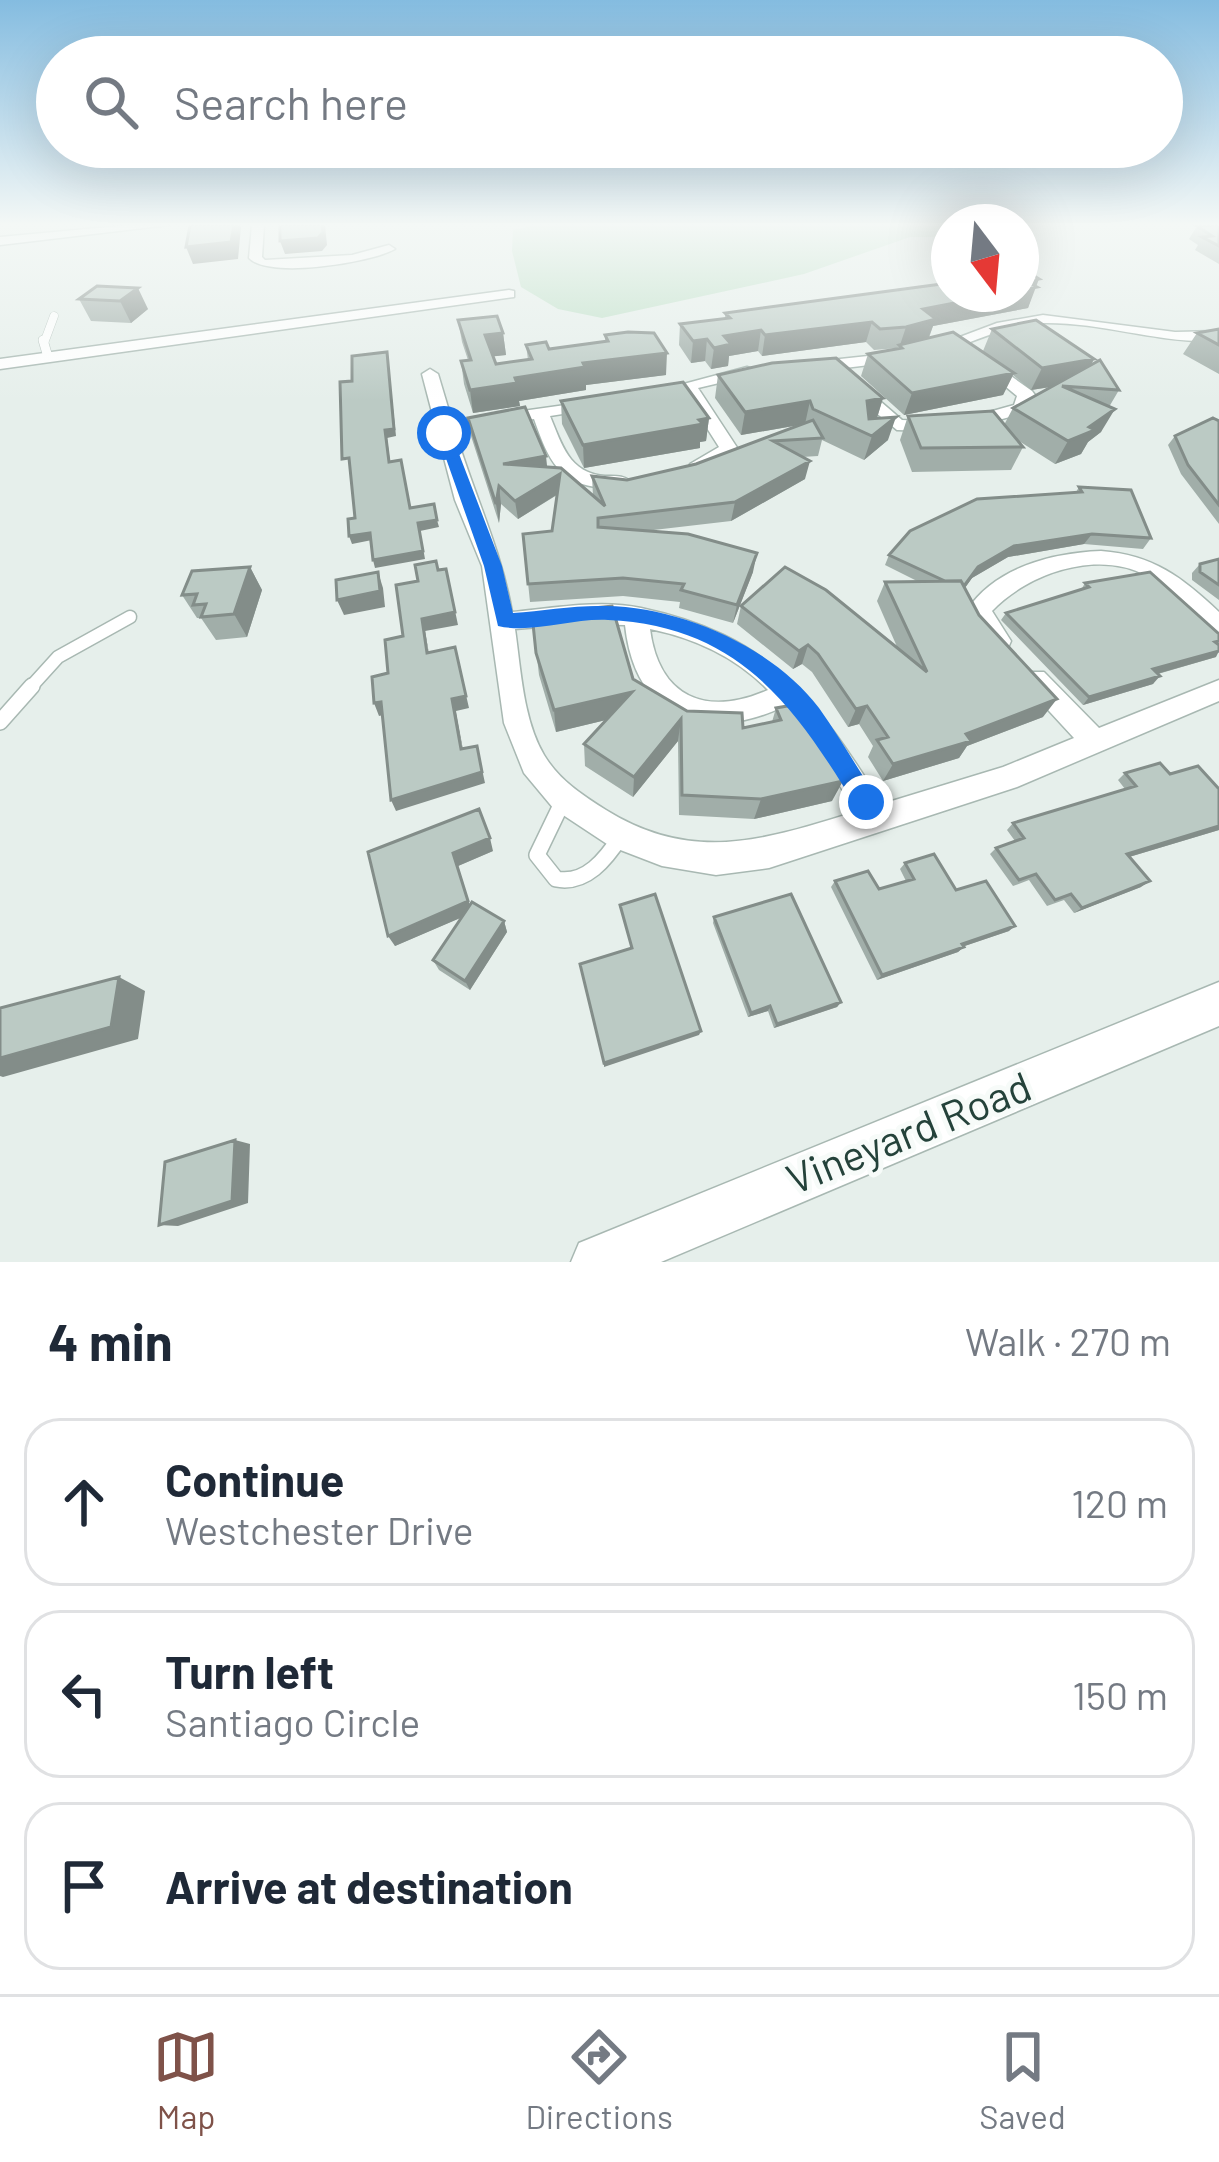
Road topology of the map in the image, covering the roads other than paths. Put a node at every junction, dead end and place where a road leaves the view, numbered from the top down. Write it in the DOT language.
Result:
graph roads {
  1 [pos="509,294"];
  2 [pos="54,316"];
  3 [pos="1219,337"];
  4 [pos="957,344"];
  5 [pos="48,357"];
  6 [pos="99,362"];
  7 [pos="0,364"];
  8 [pos="834,365"];
  9 [pos="791,368"];
  10 [pos="770,369"];
  11 [pos="430,374"];
  12 [pos="0,375"];
  13 [pos="689,387"];
  14 [pos="540,413"];
  15 [pos="443,428"];
  16 [pos="674,475"];
  17 [pos="646,480"];
  18 [pos="636,615"];
  19 [pos="130,617"];
  20 [pos="505,621"];
  21 [pos="1219,626"];
  22 [pos="1219,690"];
  23 [pos="790,692"];
  24 [pos="0,722"];
  25 [pos="1093,740"];
  26 [pos="564,800"];
  27 [pos="876,820"];
  28 [pos="621,836"];
  29 [pos="1219,1004"];
  30 [pos="598,1262"];
  1 -- 5 [label="street"];
  2 -- 5 [label="lane"];
  3 -- 4 [label="street"];
  4 -- 8 [label="street"];
  4 -- 8 [label="street"];
  5 -- 7 [label="street"];
  6 -- 12 [label="street"];
  8 -- 9 [label="street"];
  10 -- 13 [label="street"];
  11 -- 15 [label="street"];
  13 -- 14 [label="street"];
  13 -- 16 [label="street"];
  14 -- 15 [label="street"];
  14 -- 17 [label="street"];
  15 -- 20 [label="street"];
  18 -- 20 [label="street"];
  18 -- 23 [label="street"];
  18 -- 23 [label="street"];
  19 -- 24 [label="lane"];
  20 -- 26 [label="street"];
  21 -- 25 [label="street"];
  22 -- 25 [label="street"];
  23 -- 27 [label="street"];
  25 -- 27 [label="street"];
  26 -- 28 [label="street"];
  26 -- 28 [label="lane"];
  27 -- 28 [label="street"];
  29 -- 30 [label="street, Vineyard Road"];
}
